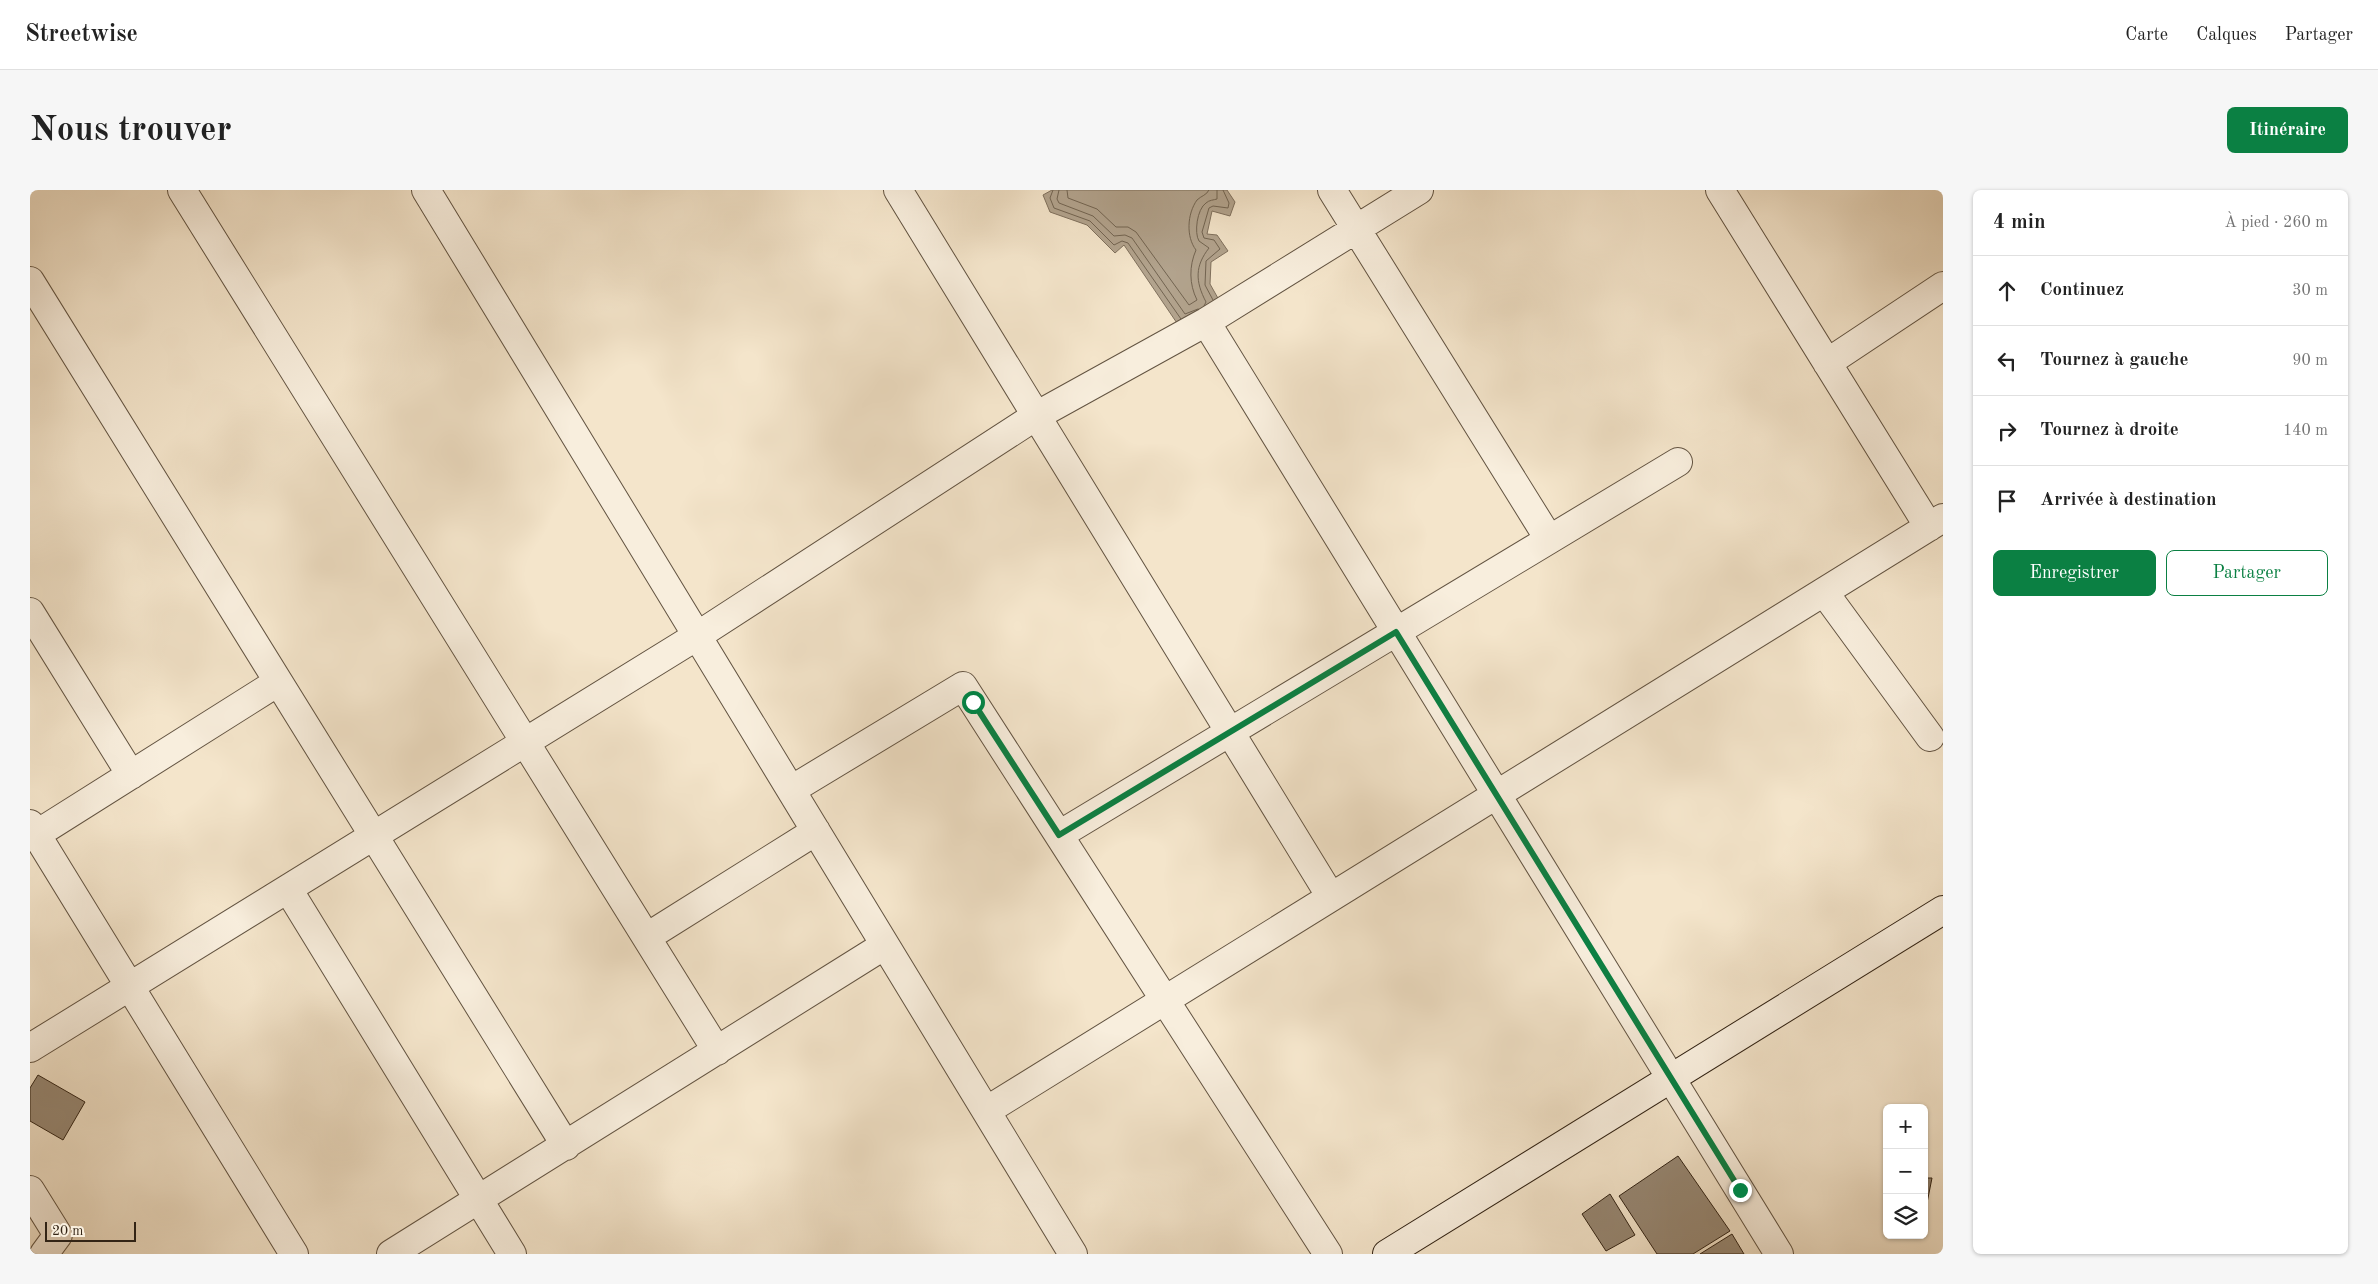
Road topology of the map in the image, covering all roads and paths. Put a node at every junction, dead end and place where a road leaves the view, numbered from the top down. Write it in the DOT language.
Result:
graph roads {
  1 [pos="182,190"];
  2 [pos="426,190"];
  3 [pos="898,190"];
  4 [pos="1332,190"];
  5 [pos="1419,190"];
  6 [pos="1720,190"];
  7 [pos="1356,229"];
  8 [pos="30,281"];
  9 [pos="1943,286"];
  10 [pos="1206,322"];
  11 [pos="1827,362"];
  12 [pos="1036,416"];
  13 [pos="1678,462"];
  14 [pos="1936,522"];
  15 [pos="1549,539"];
  16 [pos="1824,592"];
  17 [pos="30,612"];
  18 [pos="1396,632"];
  19 [pos="697,636"];
  20 [pos="278,682"];
  21 [pos="1230,732"];
  22 [pos="1930,738"];
  23 [pos="525,742"];
  24 [pos="131,775"];
  25 [pos="791,790"];
  26 [pos="1496,795"];
  27 [pos="33,829"];
  28 [pos="816,831"];
  29 [pos="1059,835"];
  30 [pos="374,836"];
  31 [pos="288,889"];
  32 [pos="1332,897"];
  33 [pos="1943,910"];
  34 [pos="647,937"];
  35 [pos="885,945"];
  36 [pos="130,986"];
  37 [pos="1165,1000"];
  38 [pos="30,1048"];
  39 [pos="717,1051"];
  40 [pos="1671,1078"];
  41 [pos="986,1111"];
  42 [pos="566,1146"];
  43 [pos="30,1190"];
  44 [pos="480,1199"];
  45 [pos="44,1254"];
  46 [pos="294,1254"];
  47 [pos="391,1254"];
  48 [pos="512,1254"];
  49 [pos="1073,1254"];
  50 [pos="1328,1254"];
  51 [pos="1387,1254"];
  52 [pos="1779,1254"];
  1 -- 23 [label="street"];
  2 -- 19 [label="street"];
  3 -- 12 [label="street"];
  4 -- 7 [label="street"];
  5 -- 7 [label="street"];
  6 -- 11 [label="street"];
  7 -- 10 [label="street"];
  7 -- 15 [label="street"];
  8 -- 20 [label="street"];
  9 -- 11 [label="street"];
  10 -- 12 [label="street"];
  10 -- 18 [label="street"];
  11 -- 14 [label="street"];
  12 -- 19 [label="street"];
  12 -- 21 [label="street"];
  13 -- 15 [label="street"];
  14 -- 16 [label="street"];
  15 -- 18 [label="street"];
  16 -- 22 [label="street"];
  16 -- 26 [label="street"];
  17 -- 24 [label="street"];
  18 -- 21 [label="street"];
  18 -- 26 [label="street"];
  19 -- 23 [label="street"];
  19 -- 25 [label="street"];
  20 -- 24 [label="street"];
  20 -- 30 [label="street"];
  21 -- 29 [label="street"];
  21 -- 32 [label="street"];
  23 -- 30 [label="street"];
  23 -- 34 [label="street"];
  24 -- 27 [label="street"];
  25 -- 28 [label="street"];
  25 -- 29 [label="street"];
  26 -- 32 [label="street"];
  26 -- 40 [label="street"];
  27 -- 36 [label="street"];
  28 -- 34 [label="street"];
  28 -- 35 [label="street"];
  29 -- 37 [label="street"];
  30 -- 31 [label="street"];
  30 -- 42 [label="street"];
  31 -- 36 [label="street"];
  31 -- 44 [label="street"];
  32 -- 37 [label="street"];
  33 -- 40 [label="street"];
  34 -- 39 [label="street"];
  35 -- 39 [label="street"];
  35 -- 41 [label="street"];
  36 -- 38 [label="street"];
  36 -- 46 [label="street"];
  37 -- 41 [label="street"];
  37 -- 50 [label="street"];
  39 -- 42 [label="street"];
  40 -- 51 [label="street"];
  40 -- 52 [label="street"];
  41 -- 49 [label="street"];
  42 -- 44 [label="street"];
  43 -- 45 [label="street"];
  44 -- 47 [label="street"];
  44 -- 48 [label="street"];
}
